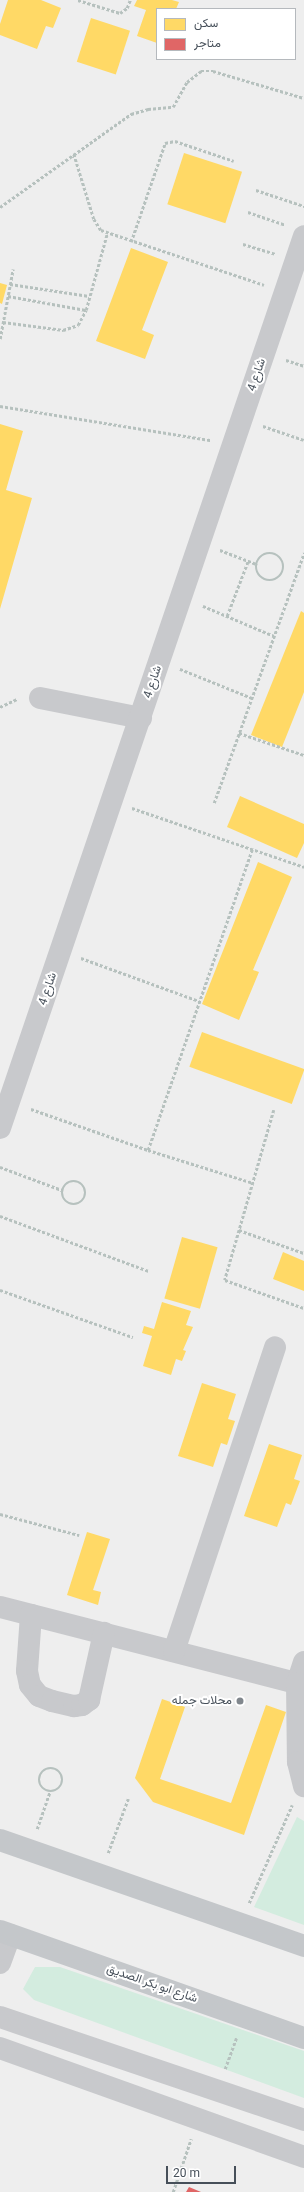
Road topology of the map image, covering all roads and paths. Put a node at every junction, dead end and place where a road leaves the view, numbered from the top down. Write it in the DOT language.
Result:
graph roads {
  1 [pos="78,0"];
  2 [pos="130,0"];
  3 [pos="304,98"];
  4 [pos="74,154"];
  5 [pos="234,161"];
  6 [pos="256,190"];
  7 [pos="304,206"];
  8 [pos="0,207"];
  9 [pos="248,212"];
  10 [pos="297,232"];
  11 [pos="107,234"];
  12 [pos="131,242"];
  13 [pos="243,244"];
  14 [pos="296,261"];
  15 [pos="13,269"];
  16 [pos="10,284"];
  17 [pos="286,292"];
  18 [pos="8,296"];
  19 [pos="89,296"];
  20 [pos="86,310"];
  21 [pos="3,322"];
  22 [pos="0,339"];
  23 [pos="0,406"];
  24 [pos="242,419"];
  25 [pos="304,440"];
  26 [pos="234,444"];
  27 [pos="200,543"];
  28 [pos="304,553"];
  29 [pos="248,560"];
  30 [pos="257,564"];
  31 [pos="182,597"];
  32 [pos="227,616"];
  33 [pos="274,636"];
  34 [pos="160,661"];
  35 [pos="40,698"];
  36 [pos="252,698"];
  37 [pos="141,718"];
  38 [pos="239,733"];
  39 [pos="304,755"];
  40 [pos="113,801"];
  41 [pos="214,803"];
  42 [pos="252,849"];
  43 [pos="304,867"];
  44 [pos="61,950"];
  45 [pos="199,1000"];
  46 [pos="9,1101"];
  47 [pos="274,1110"];
  48 [pos="0,1128"];
  49 [pos="148,1150"];
  50 [pos="0,1168"];
  51 [pos="253,1183"];
  52 [pos="62,1190"];
  53 [pos="0,1216"];
  54 [pos="239,1230"];
  55 [pos="304,1253"];
  56 [pos="149,1271"];
  57 [pos="0,1290"];
  58 [pos="304,1308"];
  59 [pos="133,1337"];
  60 [pos="275,1347"];
  61 [pos="0,1514"];
  62 [pos="79,1534"];
  63 [pos="0,1607"];
  64 [pos="31,1615"];
  65 [pos="104,1633"];
  66 [pos="174,1651"];
  67 [pos="304,1662"];
  68 [pos="297,1683"];
  69 [pos="303,1784"];
  70 [pos="50,1792"];
  71 [pos="128,1799"];
  72 [pos="0,1840"];
  73 [pos="29,1850"];
  74 [pos="100,1875"];
  75 [pos="240,1924"];
  76 [pos="5,1933"];
  77 [pos="304,1946"];
  78 [pos="0,1963"];
  79 [pos="243,2016"];
  80 [pos="0,2017"];
  81 [pos="304,2038"];
  82 [pos="0,2048"];
  83 [pos="217,2092"];
  84 [pos="198,2119"];
  85 [pos="304,2120"];
  86 [pos="304,2157"];
  87 [pos="173,2192"];
  1 -- 2 [label="path"];
  3 -- 4 [label="path"];
  4 -- 8 [label="path"];
  4 -- 11 [label="path"];
  5 -- 12 [label="path"];
  6 -- 7 [label="path"];
  9 -- 10 [label="path"];
  10 -- 14 [label="street, شارع 4"];
  11 -- 12 [label="path"];
  11 -- 19 [label="path"];
  12 -- 17 [label="path"];
  13 -- 14 [label="path"];
  14 -- 17 [label="street, شارع 4"];
  15 -- 16 [label="path"];
  16 -- 18 [label="path"];
  16 -- 19 [label="path"];
  17 -- 24 [label="street, شارع 4"];
  18 -- 20 [label="path"];
  18 -- 21 [label="path"];
  19 -- 20 [label="path"];
  20 -- 21 [label="path"];
  21 -- 22 [label="path"];
  23 -- 26 [label="path"];
  24 -- 25 [label="path"];
  24 -- 26 [label="street, شارع 4"];
  26 -- 27 [label="street, شارع 4"];
  27 -- 29 [label="path"];
  27 -- 31 [label="street, شارع 4"];
  28 -- 33 [label="path"];
  29 -- 30 [label="path"];
  29 -- 32 [label="path"];
  30 -- 30 [label="path"];
  31 -- 32 [label="path"];
  31 -- 34 [label="street, شارع 4"];
  32 -- 33 [label="path"];
  33 -- 36 [label="path"];
  34 -- 36 [label="path"];
  34 -- 37 [label="street, شارع 4"];
  35 -- 37 [label="street"];
  36 -- 38 [label="path"];
  37 -- 40 [label="street, شارع 4"];
  38 -- 39 [label="path"];
  38 -- 41 [label="path"];
  40 -- 42 [label="path"];
  40 -- 44 [label="street, شارع 4"];
  42 -- 43 [label="path"];
  42 -- 45 [label="path"];
  44 -- 45 [label="path"];
  44 -- 46 [label="street, شارع 4"];
  45 -- 49 [label="path"];
  46 -- 48 [label="street, شارع 4"];
  46 -- 49 [label="path"];
  47 -- 51 [label="path"];
  49 -- 51 [label="path"];
  50 -- 52 [label="path"];
  51 -- 54 [label="path"];
  52 -- 52 [label="path"];
  53 -- 56 [label="path"];
  54 -- 55 [label="path"];
  54 -- 58 [label="path"];
  57 -- 59 [label="path"];
  60 -- 66 [label="street"];
  61 -- 62 [label="path"];
  63 -- 64 [label="street"];
  64 -- 65 [label="street"];
  64 -- 65 [label="street"];
  65 -- 66 [label="street"];
  66 -- 68 [label="street"];
  67 -- 68 [label="street"];
  68 -- 69 [label="street"];
  69 -- 75 [label="path"];
  70 -- 70 [label="path"];
  70 -- 73 [label="path"];
  71 -- 74 [label="path"];
  72 -- 73 [label="main road"];
  73 -- 74 [label="main road"];
  74 -- 75 [label="main road"];
  75 -- 77 [label="main road"];
  76 -- 78 [label="street"];
  76 -- 79 [label="main road, شارع ابو بكر الصديق"];
  79 -- 81 [label="main road, شارع ابو بكر الصديق"];
  79 -- 83 [label="path"];
  80 -- 83 [label="street"];
  82 -- 84 [label="street"];
  83 -- 85 [label="street"];
  84 -- 86 [label="street"];
  84 -- 87 [label="path"];
}
